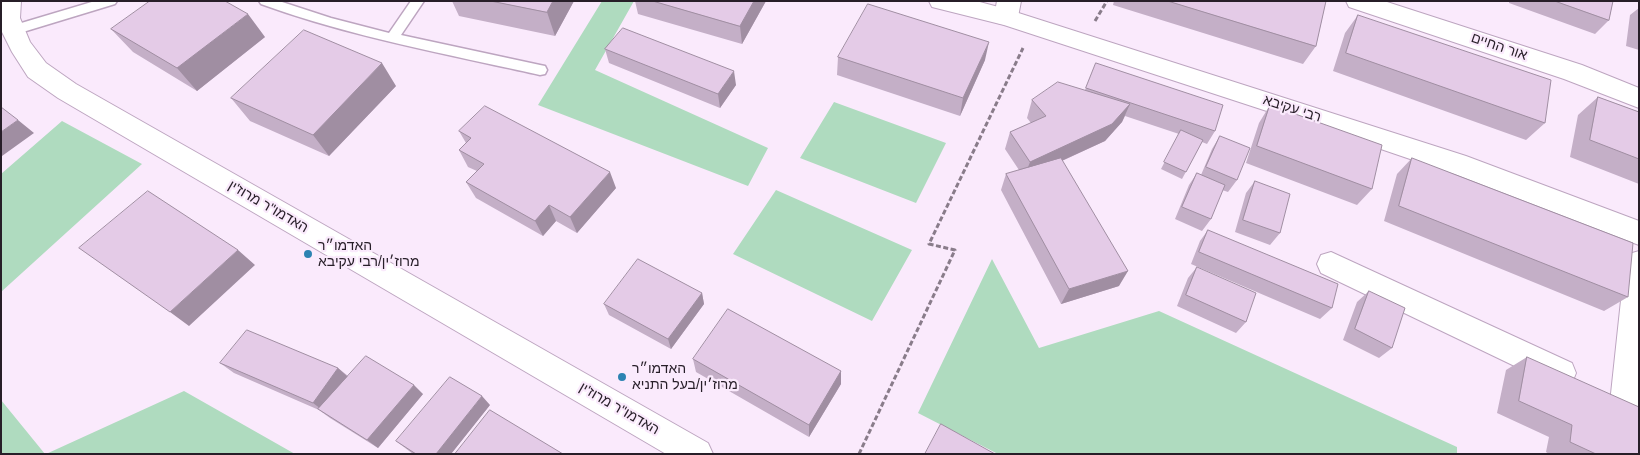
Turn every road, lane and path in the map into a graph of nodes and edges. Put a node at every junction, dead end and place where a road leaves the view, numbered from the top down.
1 (9, 1) edge
2 (111, 1) edge
3 (265, 1) edge
4 (418, 1) edge
5 (940, 1) edge
6 (1357, 1) edge
7 (1007, 9) edge
8 (1034, 26) junction
9 (13, 30) junction
10 (393, 37) junction
11 (540, 70) dead end
12 (1639, 98) edge
13 (1639, 233) edge
14 (1639, 263) edge
15 (1331, 264) dead end
16 (1611, 397) edge
17 (697, 454) edge
18 (859, 454) edge

1 - 9 street, האדמו"ר מרוז'ין
2 - 9 lane
3 - 10 lane
4 - 10 lane
5 - 7 street, רבי עקיבא
6 - 12 street, אור החיים
7 - 8 street, רבי עקיבא
8 - 13 street, רבי עקיבא
8 - 18 path
9 - 17 street, האדמו"ר מרוז'ין
10 - 11 lane
14 - 16 street
15 - 16 street

